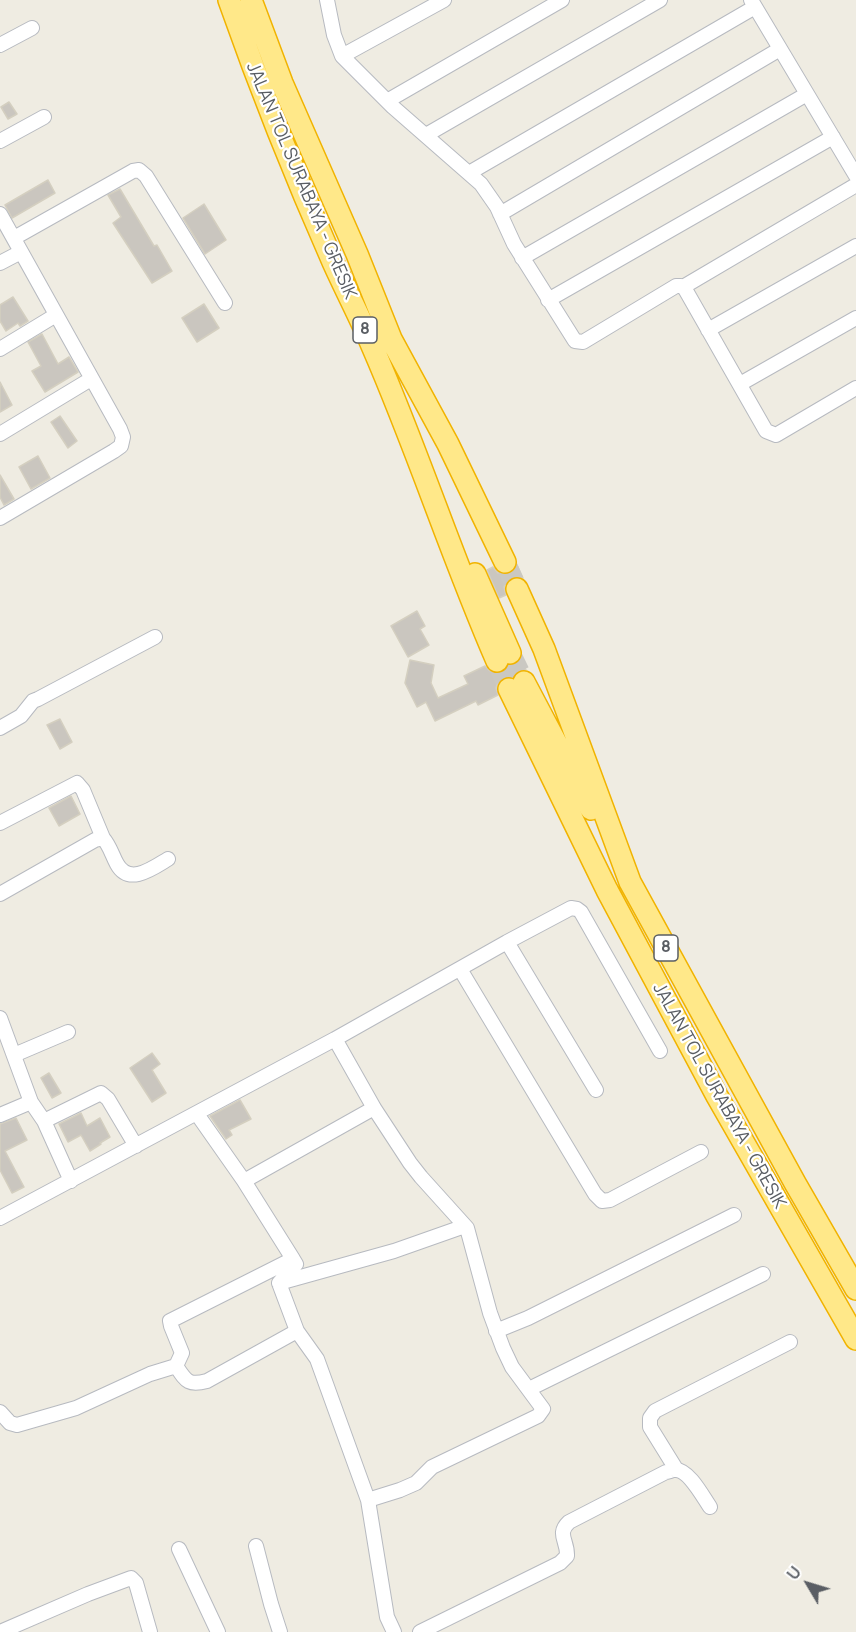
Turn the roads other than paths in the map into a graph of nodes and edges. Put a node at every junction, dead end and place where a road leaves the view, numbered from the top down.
1 (229, 0) edge
2 (251, 0) edge
3 (444, 0) edge
4 (562, 0) edge
5 (660, 0) edge
6 (331, 2) edge
7 (753, 4) edge
8 (32, 28) dead end
9 (0, 45) edge
10 (780, 49) junction
11 (342, 56) junction
12 (807, 94) junction
13 (387, 101) junction
14 (44, 117) dead end
15 (426, 135) junction
16 (833, 137) junction
17 (0, 141) edge
18 (469, 173) junction
19 (856, 176) edge
20 (856, 185) edge
21 (0, 214) edge
22 (500, 214) junction
23 (14, 238) junction
24 (856, 246) edge
25 (21, 252) junction
26 (522, 258) junction
27 (0, 264) edge
28 (683, 287) junction
29 (548, 300) junction
30 (225, 303) dead end
31 (56, 315) junction
32 (856, 318) edge
33 (708, 330) junction
34 (391, 339) junction
35 (0, 349) edge
36 (91, 379) junction
37 (740, 384) junction
38 (856, 388) edge
39 (0, 434) edge
40 (0, 518) edge
41 (505, 562) tunnel mouth
42 (517, 589) tunnel mouth
43 (154, 637) dead end
44 (0, 728) edge
45 (0, 823) edge
46 (103, 838) junction
47 (168, 859) dead end
48 (630, 882) junction
49 (0, 894) edge
50 (507, 942) junction
51 (460, 969) junction
52 (0, 1018) edge
53 (68, 1032) dead end
54 (335, 1039) junction
55 (660, 1051) dead end
56 (14, 1055) junction
57 (596, 1090) dead end
58 (31, 1102) junction
59 (374, 1108) junction
60 (1, 1112) edge
61 (197, 1114) junction
62 (45, 1121) junction
63 (136, 1146) junction
64 (701, 1152) dead end
65 (71, 1181) junction
66 (244, 1181) junction
67 (734, 1215) dead end
68 (0, 1218) edge
69 (465, 1226) junction
70 (293, 1259) junction
71 (763, 1274) dead end
72 (279, 1283) junction
73 (856, 1288) edge
74 (297, 1331) junction
75 (496, 1331) junction
76 (856, 1339) edge
77 (790, 1342) dead end
78 (176, 1366) junction
79 (528, 1389) junction
80 (0, 1412) edge
81 (676, 1469) junction
82 (368, 1500) junction
83 (710, 1507) dead end
84 (256, 1546) dead end
85 (179, 1549) dead end
86 (0, 1632) edge
87 (150, 1632) edge
88 (218, 1632) edge
89 (280, 1632) edge
90 (394, 1632) edge
91 (420, 1632) edge

1 - 34 highway, JALAN TOL SURABAYA - GRESIK / 8
2 - 34 highway, JALAN TOL SURABAYA - GRESIK / 8
3 - 11 street
4 - 13 street
5 - 15 street
6 - 11 street
7 - 10 street
7 - 18 street
8 - 9 street
10 - 12 street
10 - 22 street
11 - 13 street
12 - 16 street
12 - 26 street
13 - 15 street
14 - 17 street
15 - 18 street
16 - 19 street
16 - 29 street
18 - 22 street
20 - 28 street
21 - 23 street
22 - 26 street
23 - 25 street
23 - 30 street
24 - 33 street
25 - 27 street
25 - 31 street
26 - 29 street
28 - 29 street
28 - 33 street
31 - 35 street
31 - 36 street
32 - 37 street
33 - 37 street
34 - 41 highway, JALAN TOL SURABAYA - GRESIK / 8
36 - 39 street
36 - 40 street
37 - 38 street
42 - 48 highway, JALAN TOL SURABAYA - GRESIK / 8
43 - 44 street
45 - 46 street
46 - 47 street
46 - 49 street
48 - 73 highway, JALAN TOL SURABAYA - GRESIK / 8
48 - 76 highway, JALAN TOL SURABAYA - GRESIK / 8
50 - 51 street
50 - 55 street
50 - 57 street
51 - 54 street
51 - 64 street
52 - 56 street
53 - 56 street
54 - 59 street
54 - 61 street
56 - 58 street
58 - 60 street
58 - 62 street
59 - 66 street
59 - 69 street
61 - 63 street
61 - 66 street
62 - 63 street
62 - 65 street
63 - 65 street
65 - 68 street
66 - 70 street
67 - 75 street
69 - 72 street
69 - 75 street
70 - 72 street
70 - 78 street
71 - 79 street
72 - 74 street
74 - 78 street
74 - 82 street
75 - 79 street
77 - 81 street
78 - 80 street
79 - 82 street
81 - 83 street
81 - 91 street
82 - 90 street
84 - 89 street
85 - 88 street
86 - 87 street

